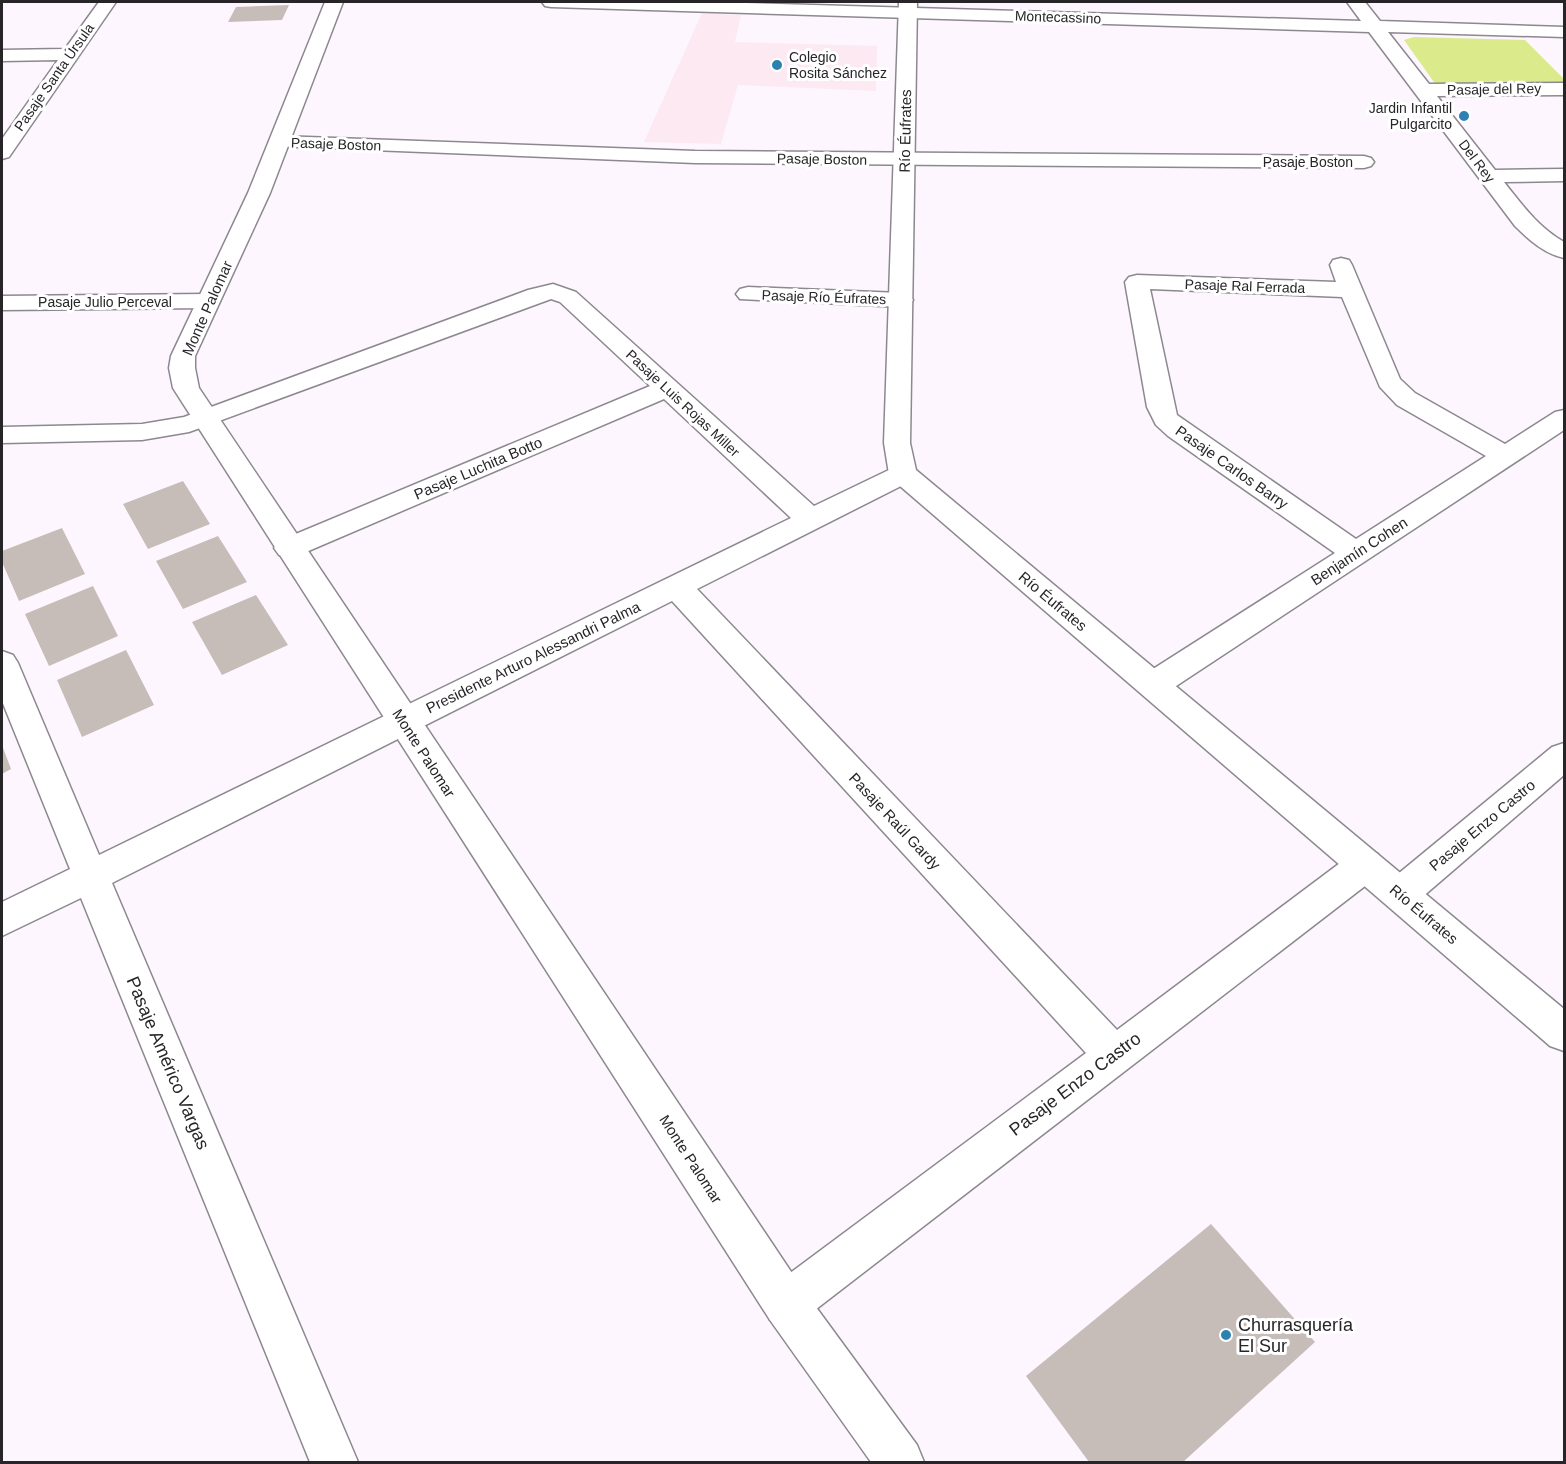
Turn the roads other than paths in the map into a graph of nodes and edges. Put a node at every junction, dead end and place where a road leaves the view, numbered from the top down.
1 (106, 2) edge
2 (334, 2) edge
3 (551, 2) edge
4 (1356, 2) edge
5 (908, 7) edge
6 (1110, 10) edge
7 (1375, 26) junction
8 (1564, 32) edge
9 (70, 54) junction
10 (2, 55) edge
11 (1564, 88) edge
12 (1424, 90) junction
13 (9, 132) edge
14 (279, 142) junction
15 (2, 153) edge
16 (904, 160) junction
17 (1364, 162) dead end
18 (1564, 175) edge
19 (1489, 176) junction
20 (1564, 251) edge
21 (1341, 265) dead end
22 (1137, 282) joint
23 (1352, 290) junction
24 (748, 294) dead end
25 (901, 300) junction
26 (208, 301) junction
27 (2, 303) edge
28 (432, 306) dead end
29 (423, 337) junction
30 (667, 388) junction
31 (1564, 418) edge
32 (205, 419) junction
33 (2, 435) edge
34 (1505, 456) junction
35 (903, 474) junction
36 (810, 520) junction
37 (289, 548) junction
38 (1356, 553) junction
39 (676, 586) junction
40 (2, 663) edge
41 (1153, 685) junction
42 (403, 722) junction
43 (1564, 756) edge
44 (1365, 865) junction
45 (91, 876) junction
46 (1400, 894) junction
47 (2, 920) edge
48 (1564, 1033) edge
49 (1114, 1055) junction
50 (786, 1304) junction
51 (334, 1462) edge
52 (900, 1462) edge

1 - 9 street, Pasaje Santa Úrsula
2 - 14 street, Monte Palomar
3 - 5 street, Montecassino
4 - 7 street, Del Rey
5 - 6 street, Montecassino
5 - 16 street, Río Éufrates
6 - 7 street, Montecassino
7 - 8 street, Montecassino
7 - 12 street, Del Rey
9 - 10 street
9 - 13 street, Pasaje Santa Úrsula
11 - 12 street, Pasaje del Rey
12 - 19 street, Del Rey
13 - 15 street, Pasaje Santa Úrsula
14 - 16 street, Pasaje Boston
14 - 26 street, Monte Palomar
16 - 17 street, Pasaje Boston
16 - 25 street, Río Éufrates
18 - 19 street
19 - 20 street, Del Rey
21 - 23 street
22 - 23 street, Pasaje Ral Ferrada
22 - 38 street, Pasaje Carlos Barry
23 - 34 street
24 - 25 street, Pasaje Río Éufrates
25 - 35 street, Río Éufrates
26 - 27 street, Pasaje Julio Perceval
26 - 32 street, Monte Palomar
28 - 29 street
29 - 30 street, Pasaje Luis Rojas Miller
29 - 32 street
30 - 36 street, Pasaje Luis Rojas Miller
30 - 37 street, Pasaje Luchita Botto
31 - 34 street, Benjamín Cohen
32 - 33 street
32 - 37 street, Monte Palomar
34 - 38 street, Benjamín Cohen
35 - 36 street, Presidente Arturo Alessandri Palma
35 - 41 street, Río Éufrates
36 - 39 street, Presidente Arturo Alessandri Palma
37 - 42 street, Monte Palomar
38 - 41 street, Benjamín Cohen
39 - 42 street, Presidente Arturo Alessandri Palma
39 - 49 street, Pasaje Raúl Gardy
40 - 45 street, Pasaje Américo Vargas
41 - 44 street, Río Éufrates
42 - 45 street, Presidente Arturo Alessandri Palma
42 - 50 street, Monte Palomar
43 - 46 street, Pasaje Enzo Castro
44 - 46 street, Río Éufrates
44 - 49 street, Pasaje Enzo Castro
45 - 47 street, Presidente Arturo Alessandri Palma
45 - 51 street, Pasaje Américo Vargas
46 - 48 street, Río Éufrates
49 - 50 street, Pasaje Enzo Castro
50 - 52 street, Monte Palomar

